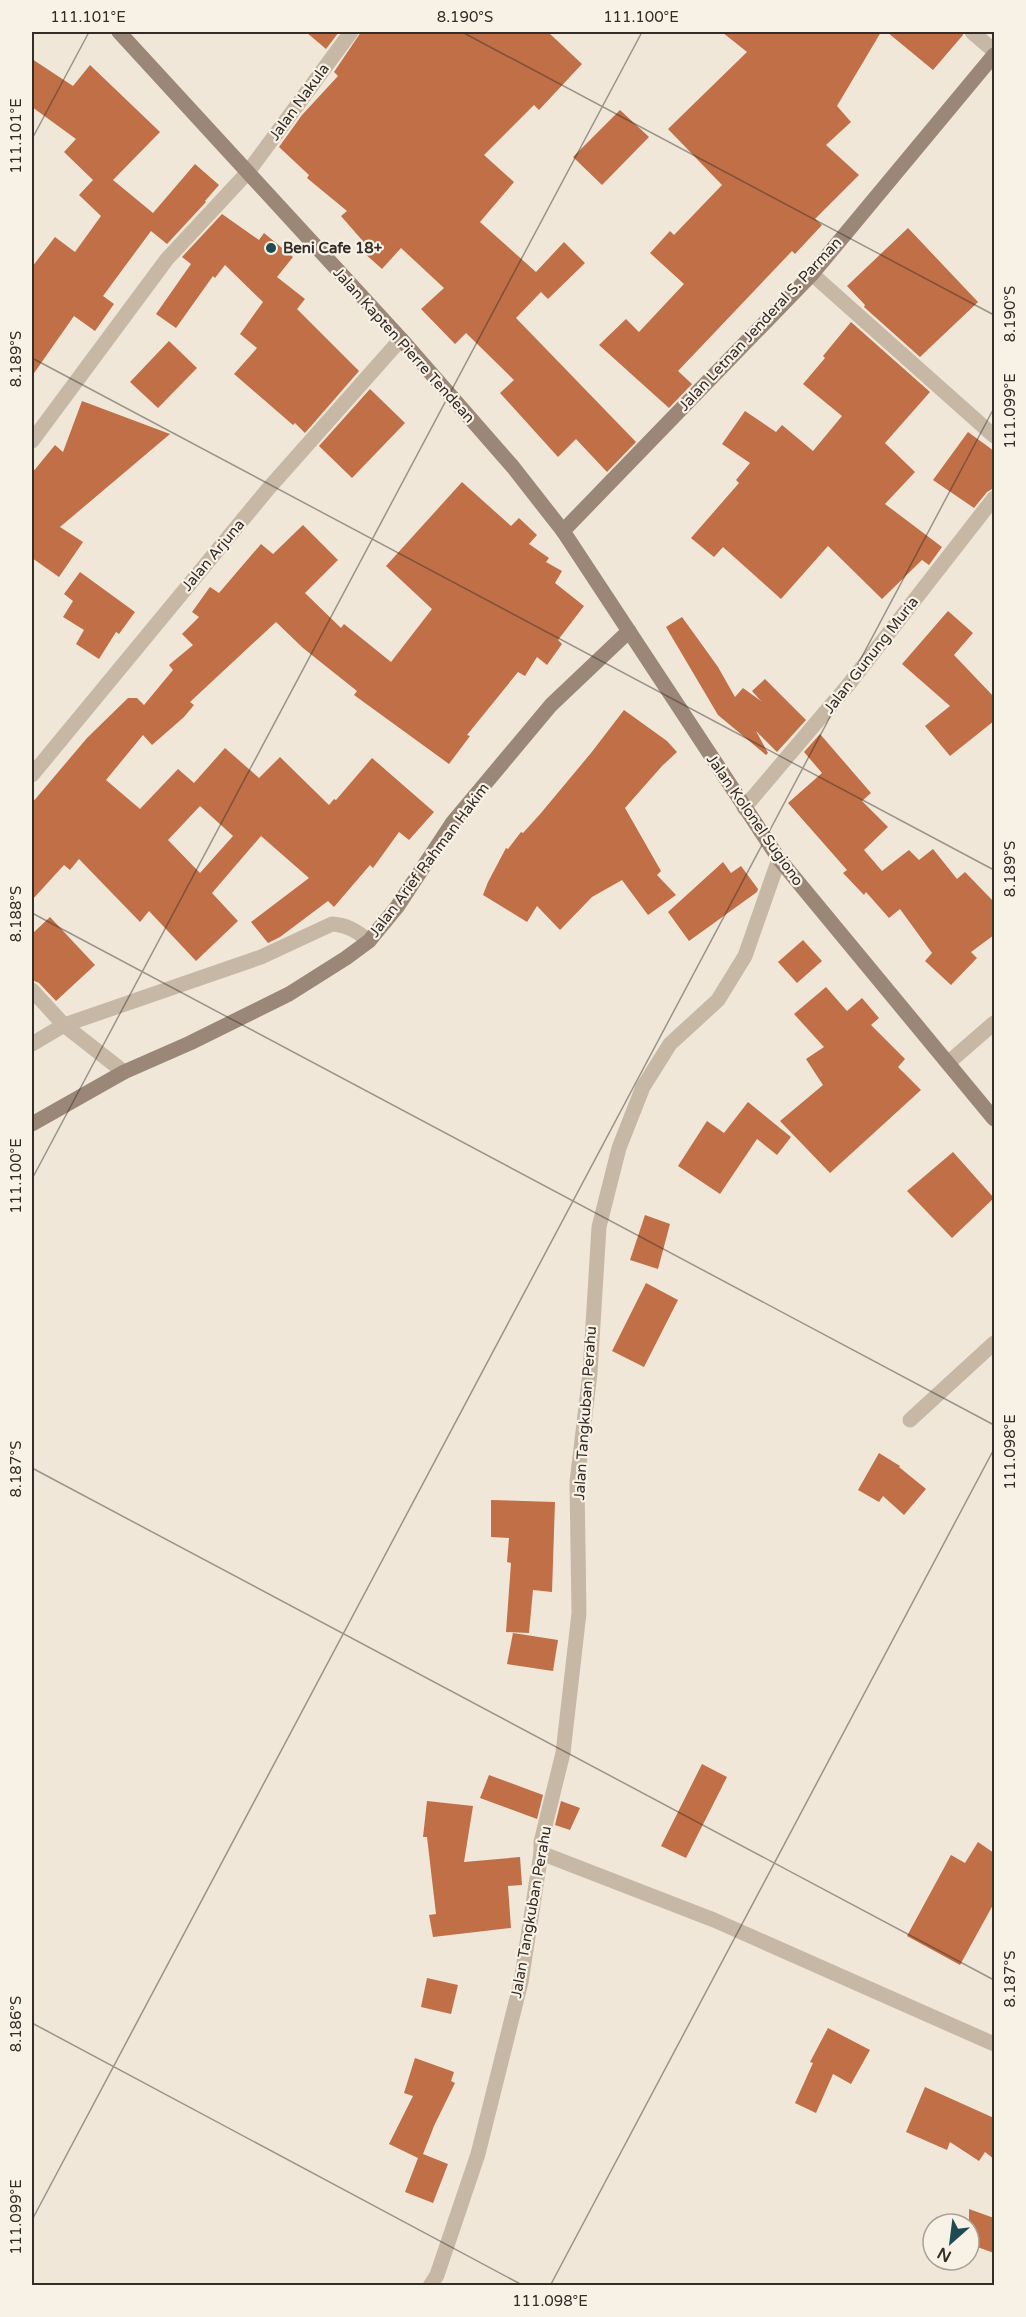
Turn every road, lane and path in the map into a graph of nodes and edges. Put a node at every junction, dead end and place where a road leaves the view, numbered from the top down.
1 (119, 32) edge
2 (351, 32) edge
3 (972, 32) edge
4 (994, 53) edge
5 (248, 172) junction
6 (812, 274) junction
7 (401, 339) junction
8 (994, 436) edge
9 (32, 441) edge
10 (994, 498) edge
11 (563, 531) junction
12 (629, 631) junction
13 (32, 775) edge
14 (744, 808) junction
15 (779, 859) junction
16 (369, 941) junction
17 (32, 990) edge
18 (994, 1023) edge
19 (64, 1025) junction
20 (32, 1044) edge
21 (948, 1063) junction
22 (124, 1072) junction
23 (994, 1119) edge
24 (32, 1124) edge
25 (994, 1343) edge
26 (910, 1420) dead end
27 (541, 1853) junction
28 (994, 2044) edge
29 (430, 2286) edge

1 - 5 main road, Jalan Kapten Pierre Tendean
2 - 5 street, Jalan Nakula
3 - 4 street
4 - 6 main road, Jalan Letnan Jenderal S. Parman
5 - 7 main road, Jalan Kapten Pierre Tendean
5 - 9 street, Jalan Nakula
6 - 8 street
6 - 11 main road, Jalan Letnan Jenderal S. Parman
7 - 11 main road, Jalan Kapten Pierre Tendean
7 - 13 street, Jalan Arjuna
10 - 14 street, Jalan Gunung Muria
11 - 12 main road, Jalan Kolonel Sugiono
12 - 14 main road, Jalan Kolonel Sugiono
12 - 16 main road, Jalan Arief Rahman Hakim
14 - 15 main road, Jalan Kolonel Sugiono
15 - 21 main road, Jalan Kolonel Sugiono
15 - 27 street, Jalan Tangkuban Perahu
16 - 19 street
16 - 22 main road, Jalan Arief Rahman Hakim
17 - 19 street
18 - 21 street
19 - 20 street
19 - 22 street
21 - 23 main road, Jalan Kolonel Sugiono
22 - 24 main road, Jalan Arief Rahman Hakim
25 - 26 street
27 - 28 street
27 - 29 street, Jalan Tangkuban Perahu

